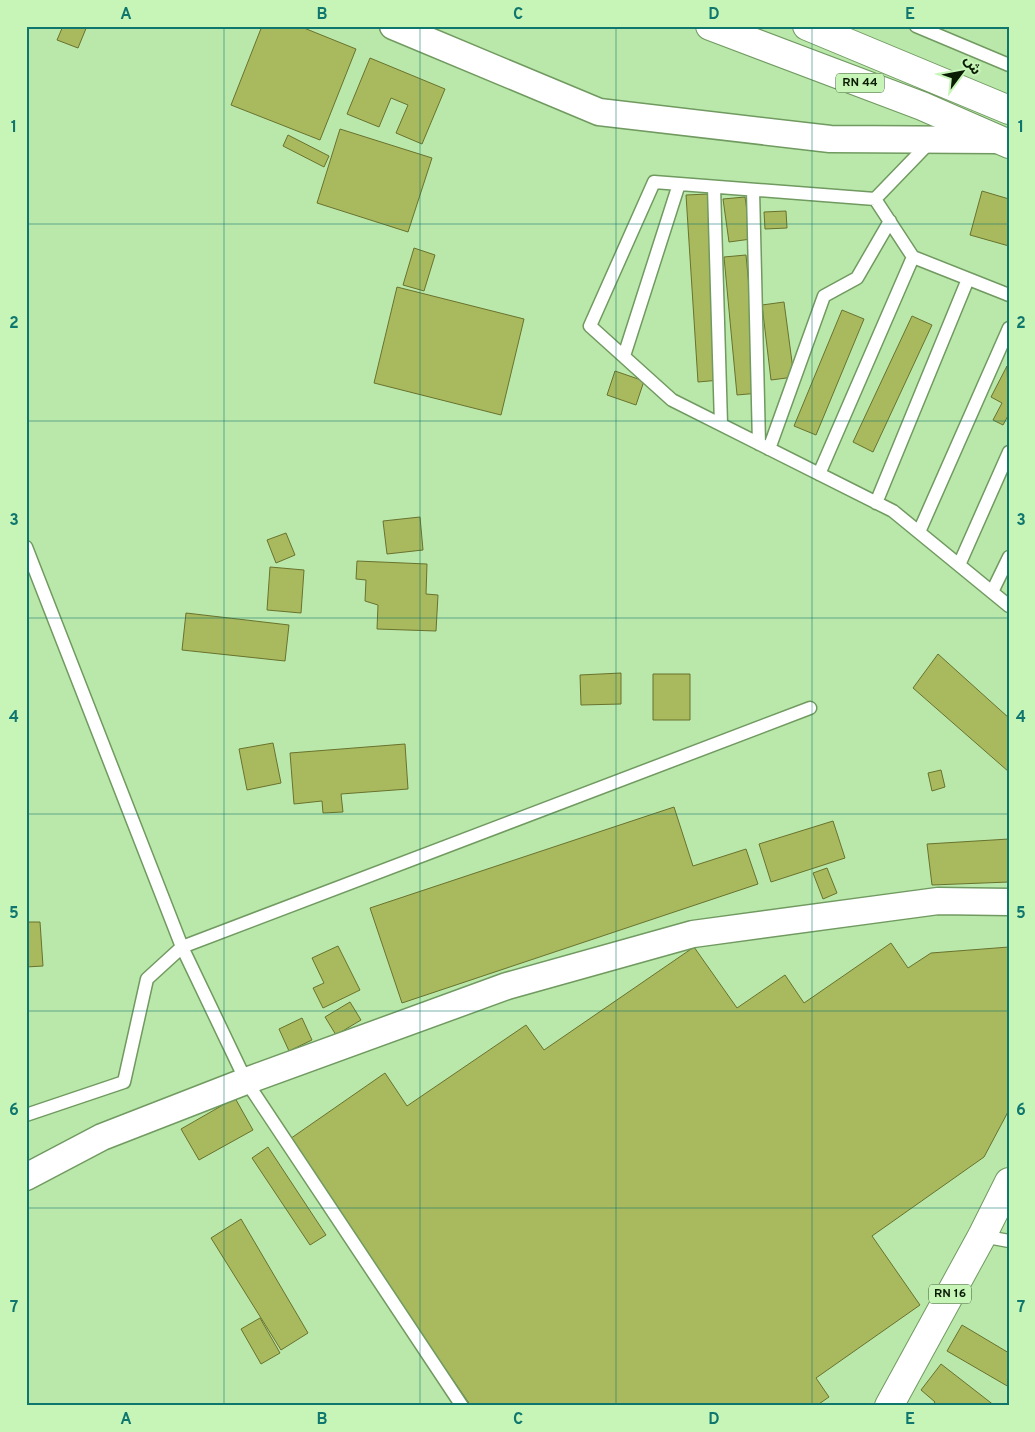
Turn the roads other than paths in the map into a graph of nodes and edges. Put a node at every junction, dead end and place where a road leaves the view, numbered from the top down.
1 (393, 26) edge
2 (710, 26) edge
3 (807, 26) edge
4 (916, 26) edge
5 (1009, 65) edge
6 (1009, 110) edge
7 (933, 139) junction
8 (1003, 142) edge
9 (679, 184) junction
10 (714, 187) junction
11 (753, 190) junction
12 (875, 199) junction
13 (890, 221) junction
14 (913, 256) junction
15 (968, 279) junction
16 (1009, 295) edge
17 (1009, 328) edge
18 (624, 356) junction
19 (721, 424) junction
20 (764, 446) junction
21 (1009, 452) edge
22 (819, 474) junction
23 (876, 503) junction
24 (920, 532) junction
25 (26, 547) edge
26 (1009, 557) edge
27 (959, 565) junction
28 (992, 592) junction
29 (1009, 606) edge
30 (810, 708) dead end
31 (1009, 902) edge
32 (182, 947) junction
33 (246, 1081) junction
34 (26, 1115) edge
35 (26, 1177) edge
36 (1009, 1182) edge
37 (982, 1236) junction
38 (1009, 1242) edge
39 (462, 1406) edge
40 (889, 1406) edge

1 - 7 street
2 - 8 main road, RN 44
3 - 6 main road, RN 44
4 - 5 lane
7 - 8 street
7 - 12 lane
9 - 10 lane
9 - 18 lane
9 - 18 lane
10 - 11 lane
10 - 19 lane
11 - 12 lane
11 - 20 lane
12 - 13 lane
13 - 14 lane
13 - 20 lane
14 - 15 lane
14 - 22 lane
15 - 16 lane
15 - 23 lane
17 - 24 lane
18 - 19 lane
19 - 20 lane
20 - 22 lane
21 - 27 lane
22 - 23 lane
23 - 24 lane
24 - 27 lane
25 - 32 lane
26 - 28 lane
27 - 28 lane
28 - 29 lane
30 - 32 lane
31 - 33 street
32 - 33 lane
32 - 34 lane
33 - 35 street
33 - 39 lane
36 - 37 main road, RN 16
37 - 38 lane
37 - 40 main road, RN 16

